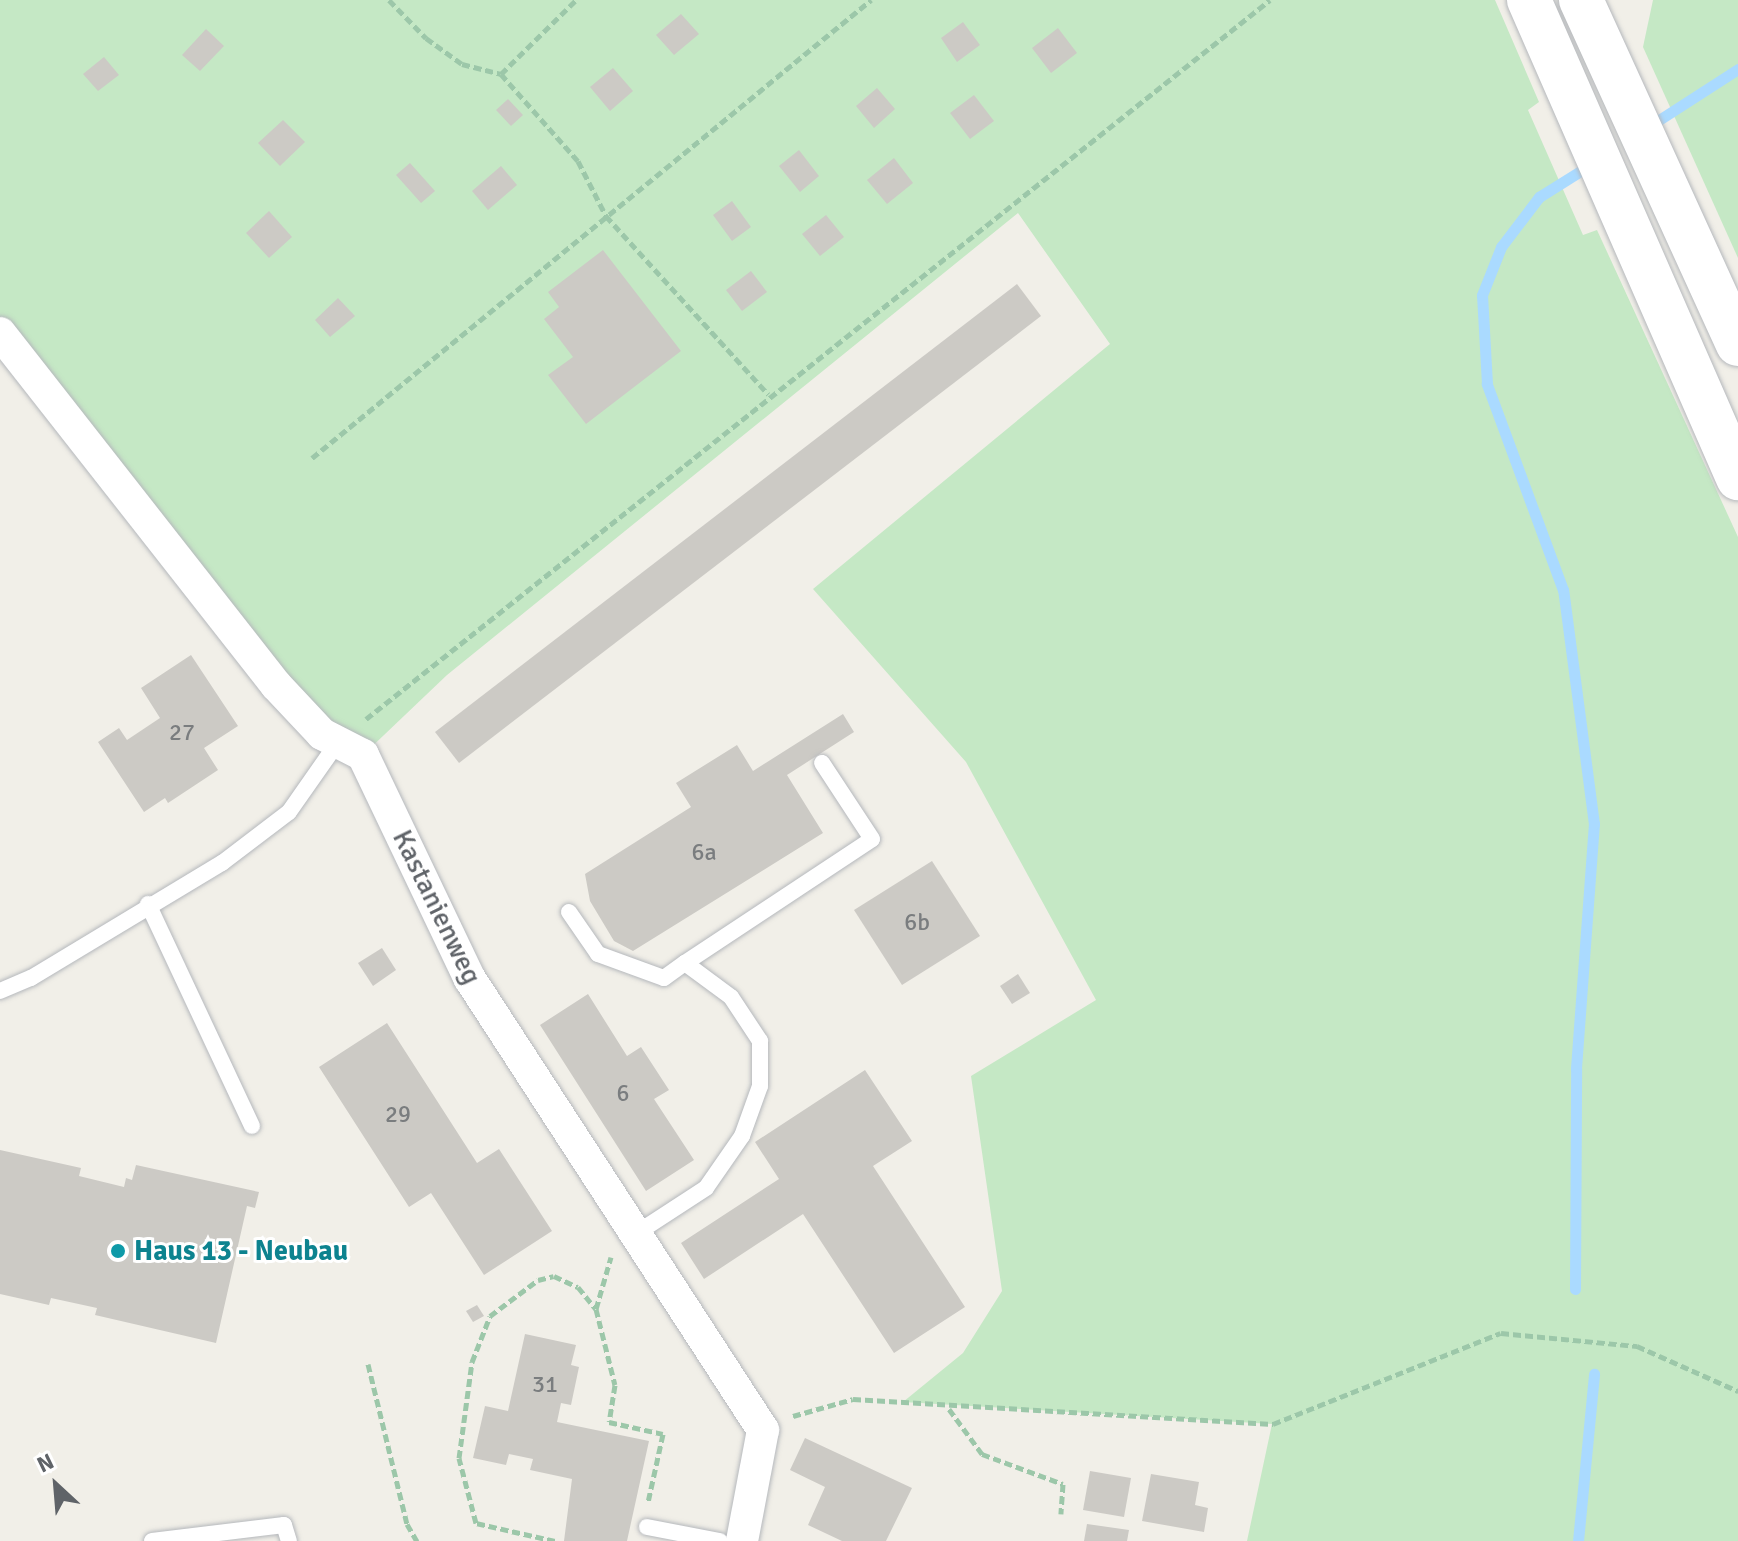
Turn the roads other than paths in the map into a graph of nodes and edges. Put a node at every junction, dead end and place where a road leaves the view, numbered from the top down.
1 (1529, 0) edge
2 (1581, 0) edge
3 (0, 333) edge
4 (1738, 344) edge
5 (1738, 478) edge
6 (338, 742) junction
7 (822, 763) dead end
8 (148, 904) junction
9 (569, 912) dead end
10 (685, 963) junction
11 (0, 991) edge
12 (252, 1126) dead end
13 (637, 1233) junction
14 (647, 1527) road end
15 (152, 1541) edge
16 (289, 1541) edge
17 (720, 1541) edge
18 (742, 1541) edge

1 - 5 main road
2 - 4 main road
3 - 6 street, Kastanienweg
6 - 8 lane
6 - 13 street, Kastanienweg
7 - 10 lane
8 - 11 lane
8 - 12 lane
9 - 10 lane
10 - 13 lane
13 - 18 street, Kastanienweg
14 - 17 lane
15 - 16 lane

